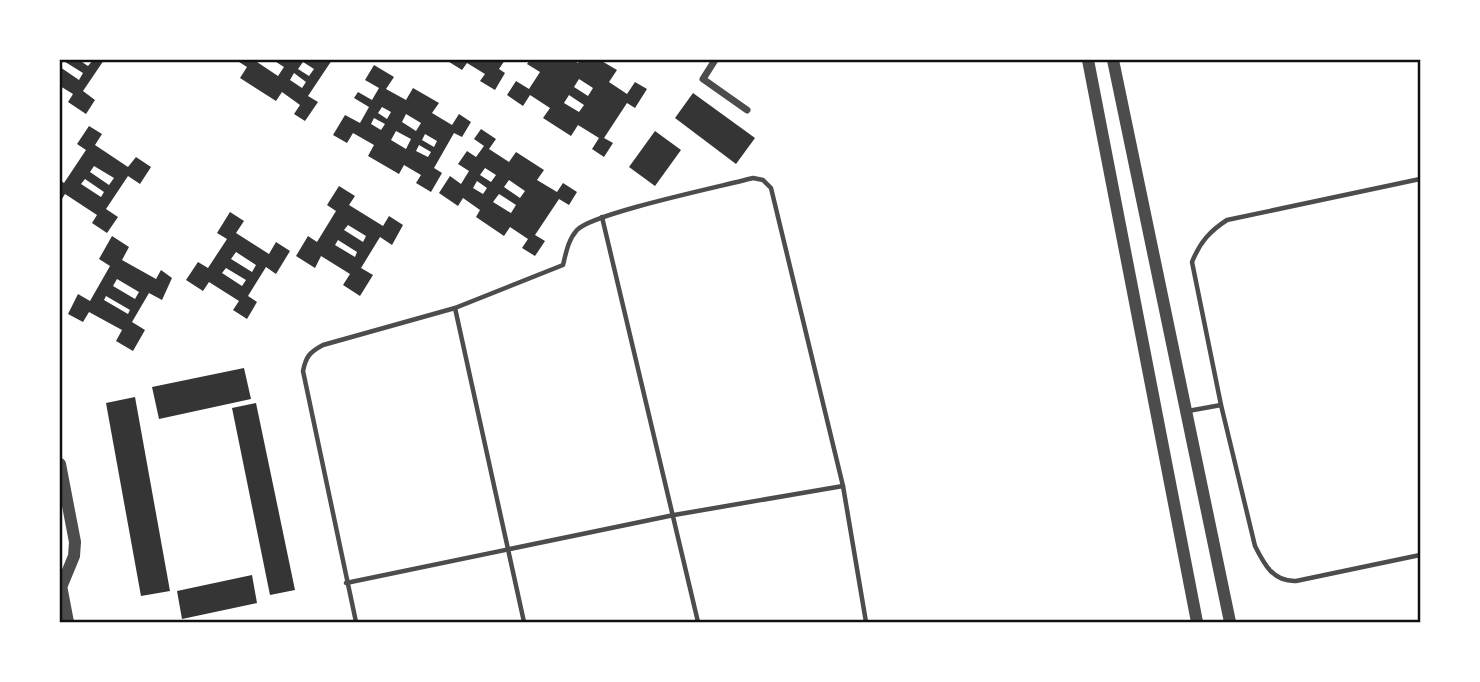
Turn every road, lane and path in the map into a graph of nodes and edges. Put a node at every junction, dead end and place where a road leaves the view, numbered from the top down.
1 (715, 60) edge
2 (1088, 60) edge
3 (1113, 60) edge
4 (747, 110) dead end
5 (1420, 180) edge
6 (602, 218) junction
7 (456, 308) junction
8 (1221, 405) junction
9 (1187, 412) junction
10 (60, 464) edge
11 (843, 486) junction
12 (62, 487) edge
13 (674, 515) junction
14 (509, 550) junction
15 (1420, 555) edge
16 (61, 583) edge
17 (346, 583) junction
18 (68, 622) edge
19 (356, 622) edge
20 (524, 622) edge
21 (698, 622) edge
22 (866, 622) edge
23 (1197, 622) edge
24 (1230, 622) edge

1 - 4 street
2 - 23 street
3 - 9 street
5 - 8 lane
6 - 7 lane
6 - 11 lane
6 - 13 lane
7 - 14 lane
7 - 17 lane
8 - 9 lane
8 - 15 lane
9 - 24 street
10 - 12 street
11 - 13 lane
11 - 22 lane
12 - 16 street
13 - 14 lane
13 - 21 lane
14 - 17 lane
14 - 20 lane
16 - 18 street
17 - 19 lane

